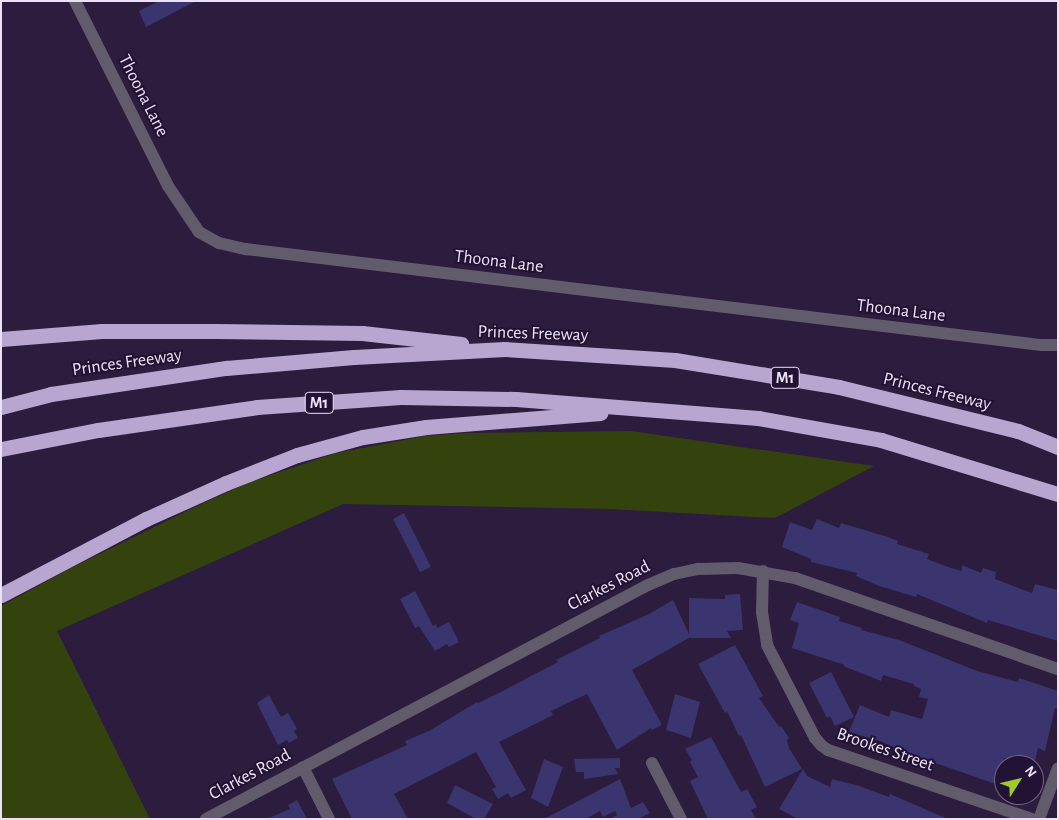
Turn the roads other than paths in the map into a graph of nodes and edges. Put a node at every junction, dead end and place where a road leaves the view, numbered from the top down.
1 (75, 1) edge
2 (1, 339) edge
3 (1058, 345) edge
4 (505, 349) junction
5 (1, 407) edge
6 (639, 410) junction
7 (1058, 447) edge
8 (1, 449) edge
9 (1058, 494) edge
10 (763, 571) junction
11 (1, 595) edge
12 (1058, 669) edge
13 (652, 763) dead end
14 (303, 767) junction
15 (1058, 768) edge
16 (206, 819) edge
17 (329, 819) edge
18 (681, 819) edge
19 (1032, 819) edge
20 (1039, 819) edge

1 - 3 street, Thoona Lane
2 - 4 highway
4 - 5 highway, Princes Freeway / M1
4 - 7 highway, Princes Freeway / M1
6 - 8 highway, M1
6 - 9 highway, M1
6 - 11 highway
10 - 12 street, Clarkes Road
10 - 14 street, Clarkes Road
10 - 19 street, Brookes Street
13 - 18 street
14 - 16 street, Clarkes Road
14 - 17 street
15 - 20 street

